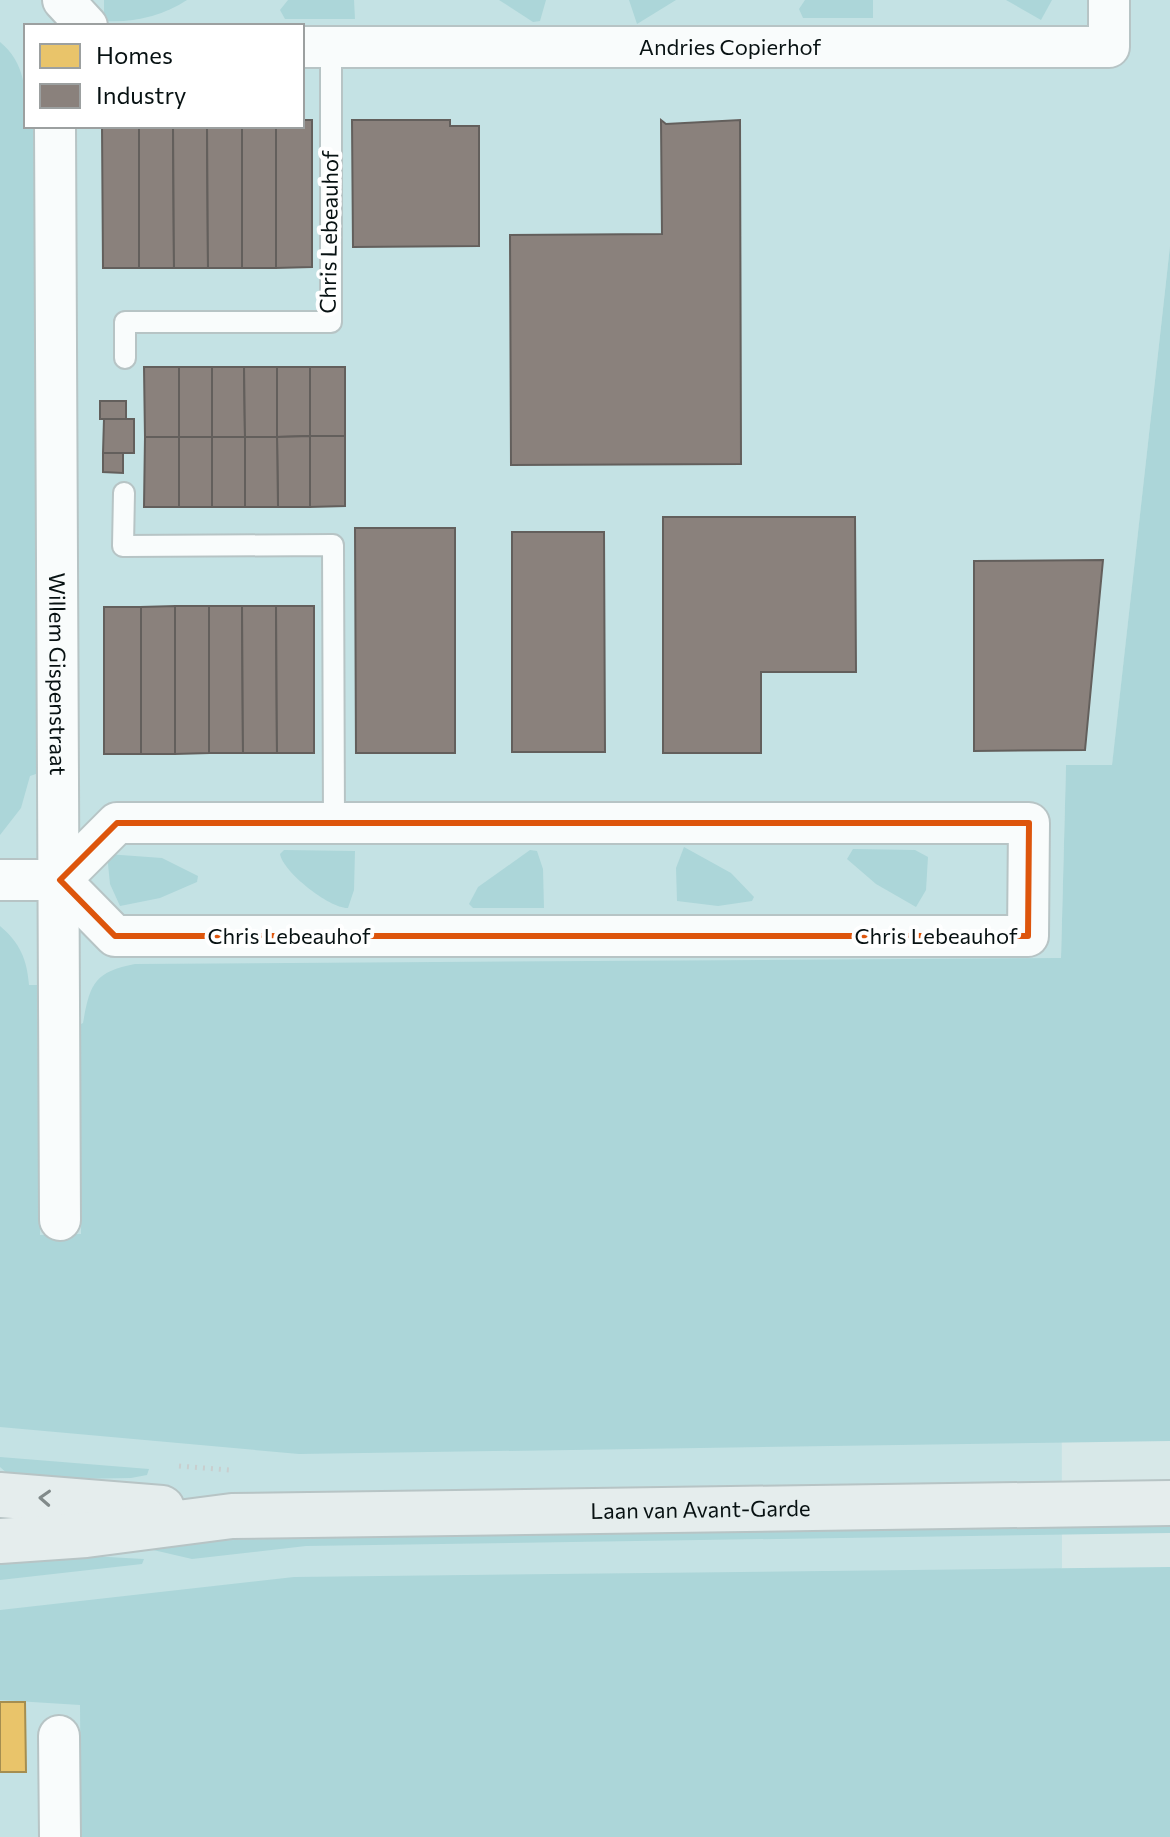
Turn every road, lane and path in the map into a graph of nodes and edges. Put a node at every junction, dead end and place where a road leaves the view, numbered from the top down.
1 (55, 0) edge
2 (63, 0) edge
3 (1109, 0) edge
4 (55, 24) edge
5 (85, 24) edge
6 (317, 47) edge
7 (55, 128) edge
8 (125, 358) dead end
9 (124, 493) dead end
10 (334, 823) junction
11 (0, 880) edge
12 (60, 880) junction
13 (60, 1220) dead end
14 (0, 1495) edge
15 (1170, 1503) edge
16 (232, 1516) junction
17 (0, 1541) edge
18 (59, 1736) dead end
19 (60, 1837) edge

1 - 4 street
2 - 5 street
3 - 6 street, Andries Copierhof
6 - 8 lane, Chris Lebeauhof
7 - 12 street, Willem Gispenstraat
9 - 10 lane
10 - 12 street, Chris Lebeauhof
10 - 12 street, Chris Lebeauhof
11 - 12 street
12 - 13 street, Willem Gispenstraat
16 -> 14 main road, Laan van Avant-Garde
15 - 16 main road, Laan van Avant-Garde
16 - 17 main road, Laan van Avant-Garde
18 - 19 street

